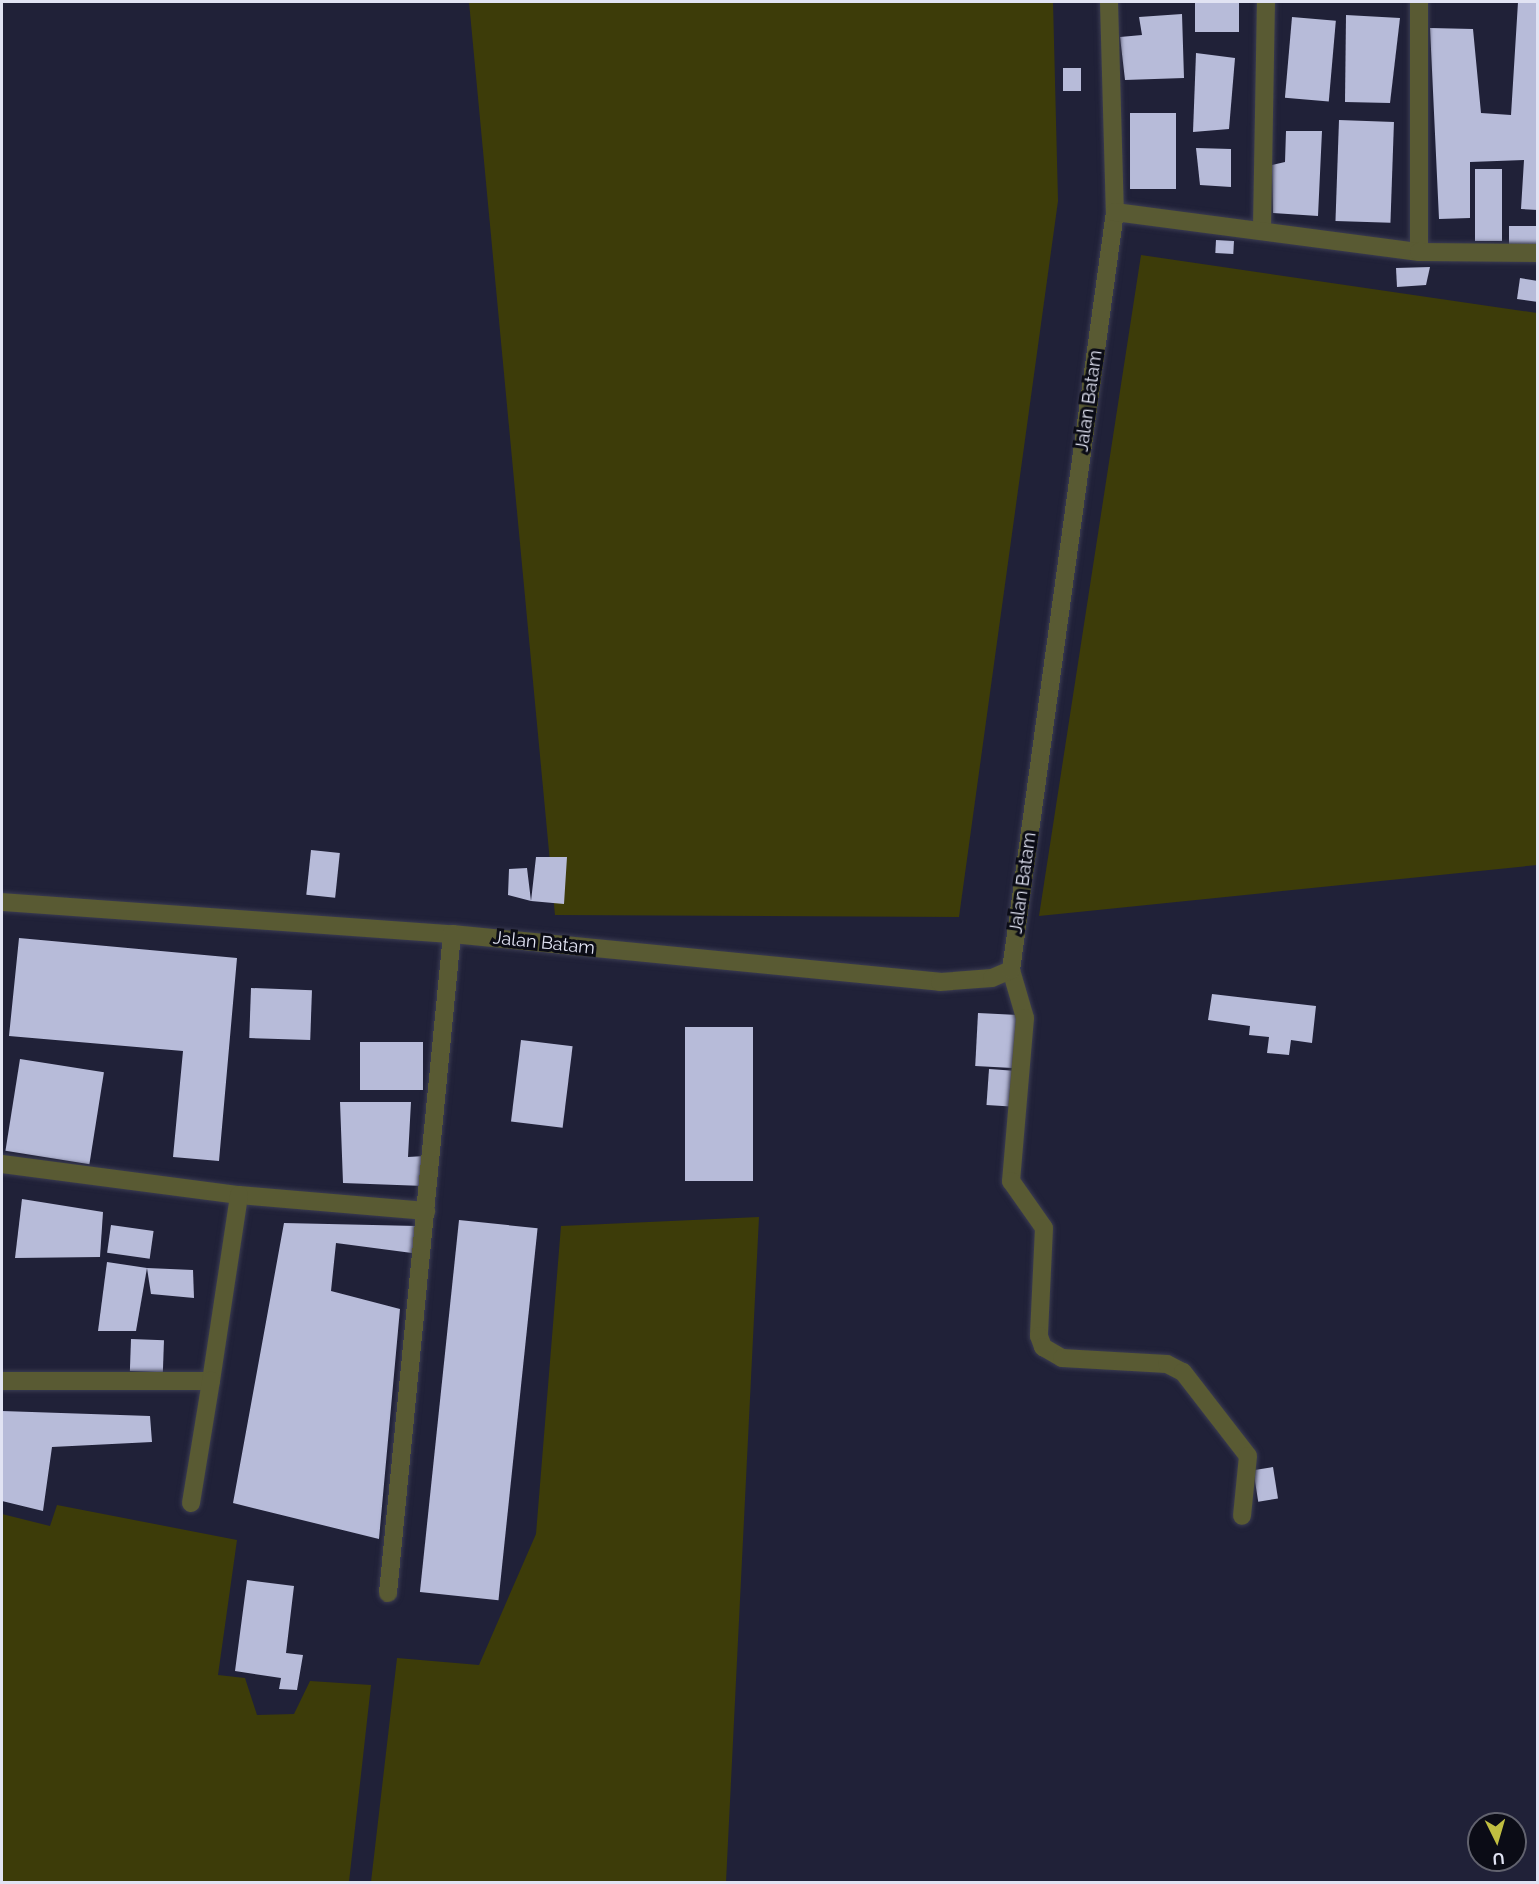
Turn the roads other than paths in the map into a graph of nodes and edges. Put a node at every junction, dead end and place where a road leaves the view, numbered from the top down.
1 (1109, 2) edge
2 (1266, 2) edge
3 (1419, 2) edge
4 (1115, 212) junction
5 (1262, 228) junction
6 (1419, 252) junction
7 (1538, 253) edge
8 (2, 902) edge
9 (452, 934) junction
10 (1011, 970) junction
11 (2, 1164) edge
12 (239, 1195) junction
13 (426, 1211) junction
14 (2, 1381) edge
15 (211, 1382) junction
16 (191, 1503) dead end
17 (1242, 1516) dead end
18 (388, 1593) dead end

1 - 4 street, Jalan Batam
2 - 5 street
3 - 6 street
4 - 5 street
4 - 10 street, Jalan Batam
5 - 6 street
6 - 7 street
8 - 9 street, Jalan Batam
9 - 10 street, Jalan Batam
9 - 13 street
10 - 17 street
11 - 12 street
12 - 13 street
12 - 15 street
13 - 18 street
14 - 15 street
15 - 16 street

